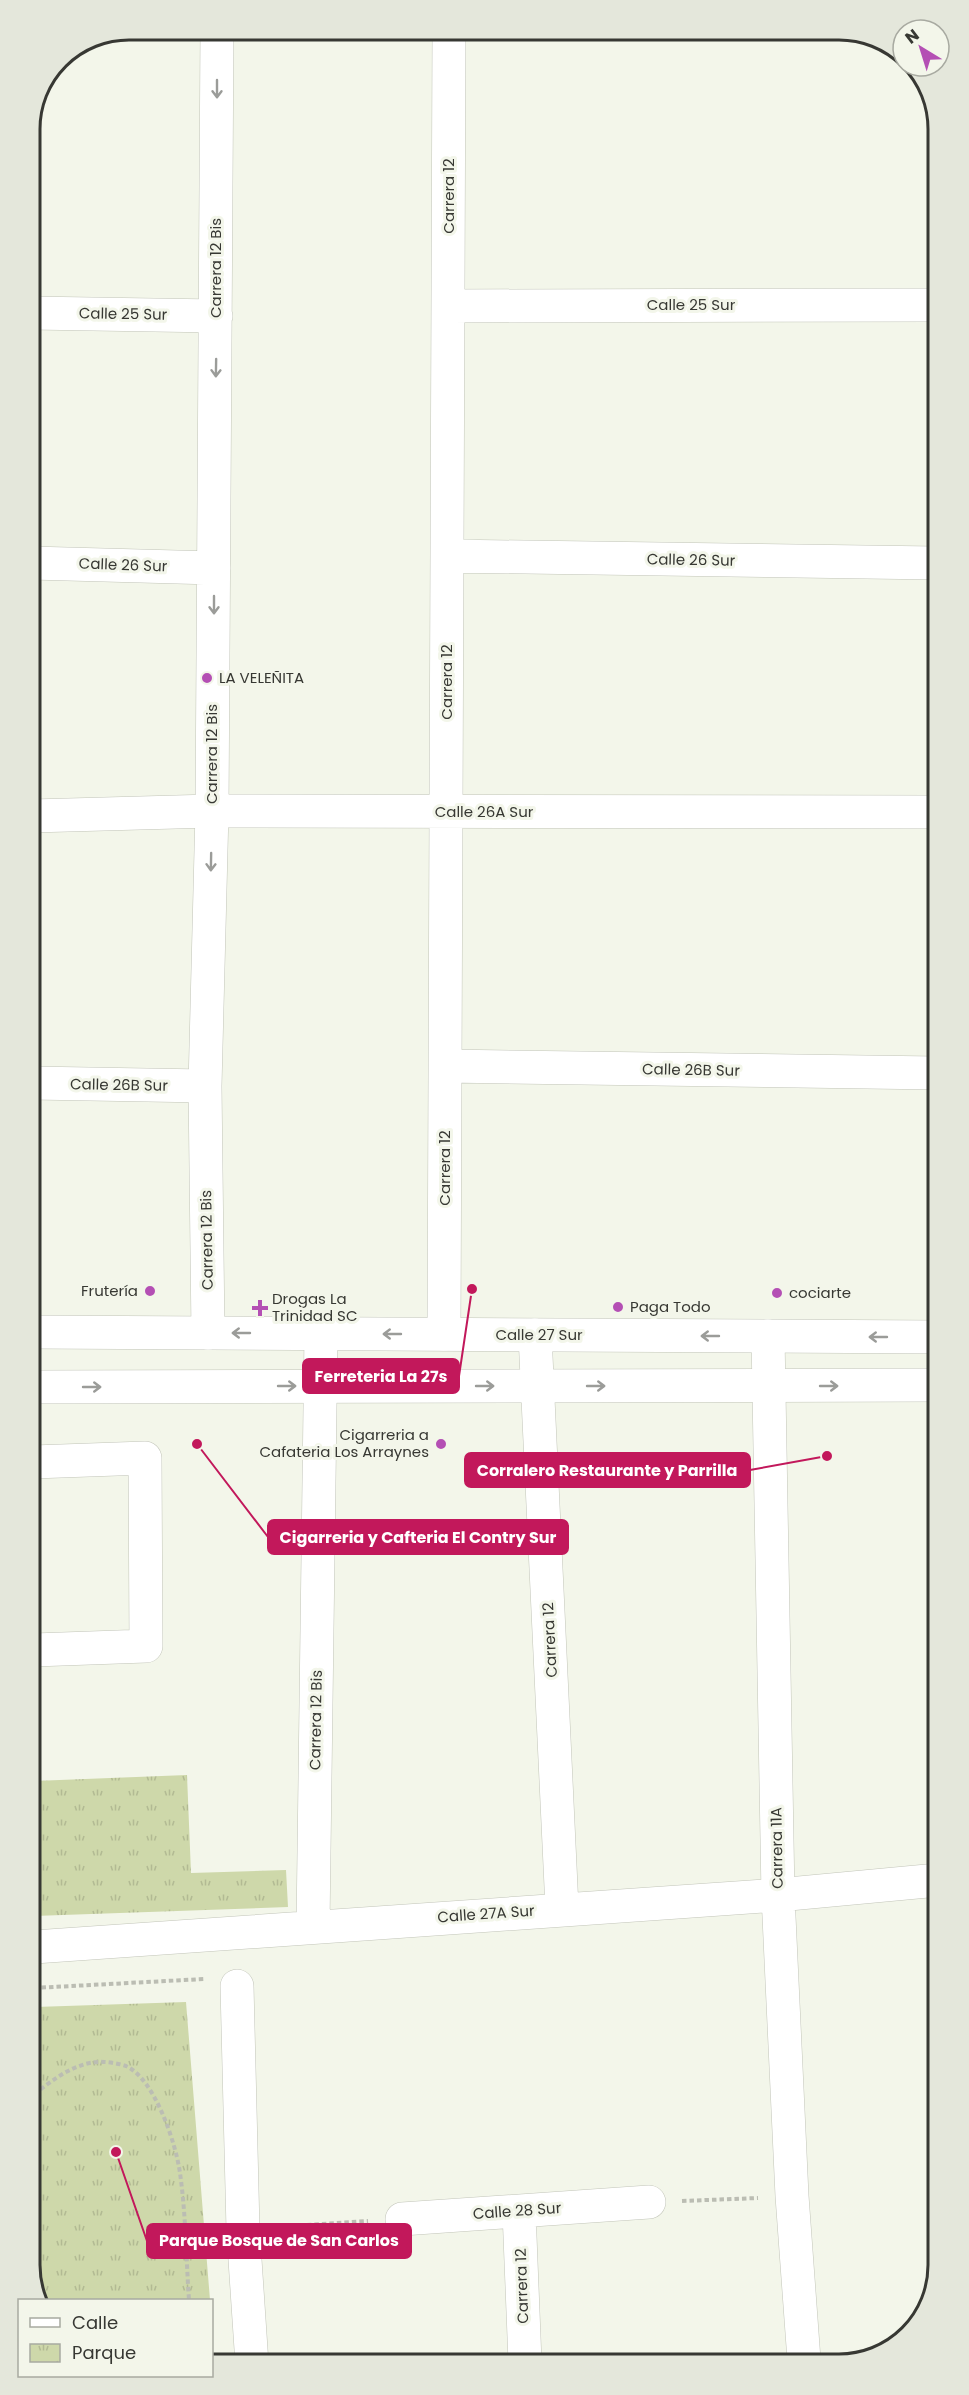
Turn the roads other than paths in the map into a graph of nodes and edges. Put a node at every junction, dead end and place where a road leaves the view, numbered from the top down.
1 (217, 40) edge
2 (449, 40) edge
3 (928, 305) edge
4 (449, 306) junction
5 (41, 313) edge
6 (216, 316) junction
7 (448, 556) junction
8 (41, 563) edge
9 (928, 563) edge
10 (214, 568) junction
11 (212, 811) junction
12 (447, 812) junction
13 (928, 812) edge
14 (41, 816) edge
15 (446, 1066) junction
16 (928, 1072) edge
17 (41, 1083) edge
18 (205, 1086) junction
19 (40, 1332) edge
20 (208, 1333) junction
21 (321, 1334) junction
22 (444, 1334) junction
23 (535, 1335) junction
24 (768, 1336) junction
25 (928, 1337) edge
26 (928, 1385) edge
27 (321, 1386) junction
28 (538, 1386) junction
29 (771, 1386) junction
30 (40, 1387) edge
31 (40, 1462) edge
32 (40, 1650) edge
33 (928, 1881) edge
34 (778, 1895) junction
35 (562, 1908) junction
36 (313, 1926) junction
37 (40, 1947) edge
38 (237, 1986) dead end
39 (649, 2202) road end
40 (519, 2211) junction
41 (402, 2219) road end
42 (251, 2354) edge
43 (525, 2354) edge
44 (804, 2354) edge

1 -> 6 street, Carrera 12 Bis
2 - 4 street, Carrera 12
3 - 4 street, Calle 25 Sur
4 - 7 street, Carrera 12
5 - 6 street, Calle 25 Sur
6 -> 10 street, Carrera 12 Bis
7 - 9 street, Calle 26 Sur
7 - 12 street, Carrera 12
8 - 10 street, Calle 26 Sur
10 -> 11 street, Carrera 12 Bis
11 - 12 street, Calle 26A Sur
11 - 14 street, Calle 26A Sur
11 -> 18 street, Carrera 12 Bis
12 - 13 street, Calle 26A Sur
12 - 15 street, Carrera 12
15 - 16 street, Calle 26B Sur
15 - 22 street, Carrera 12
17 - 18 street, Calle 26B Sur
18 - 20 street, Carrera 12 Bis
19 - 20 street, Calle 27 Sur
21 -> 20 street, Calle 27 Sur
22 -> 21 street, Calle 27 Sur
21 - 27 street, Carrera 12 Bis
22 - 23 street, Calle 27 Sur
24 -> 23 street, Calle 27 Sur
23 - 28 street, Carrera 12
25 -> 24 street, Calle 27 Sur
24 - 29 street, Carrera 11A
29 -> 26 street
27 -> 28 street
30 -> 27 street
27 - 36 street, Carrera 12 Bis
28 -> 29 street
28 - 35 street, Carrera 12
29 - 34 street, Carrera 11A
31 - 32 street
33 - 34 street, Calle 27A Sur
34 - 35 street, Calle 27A Sur
34 - 44 street, Carrera 11A
35 - 36 street, Calle 27A Sur
36 - 37 street, Calle 27A Sur
38 - 42 street
39 - 40 street, Calle 28 Sur
40 - 41 street, Calle 28 Sur
40 - 43 street, Carrera 12

